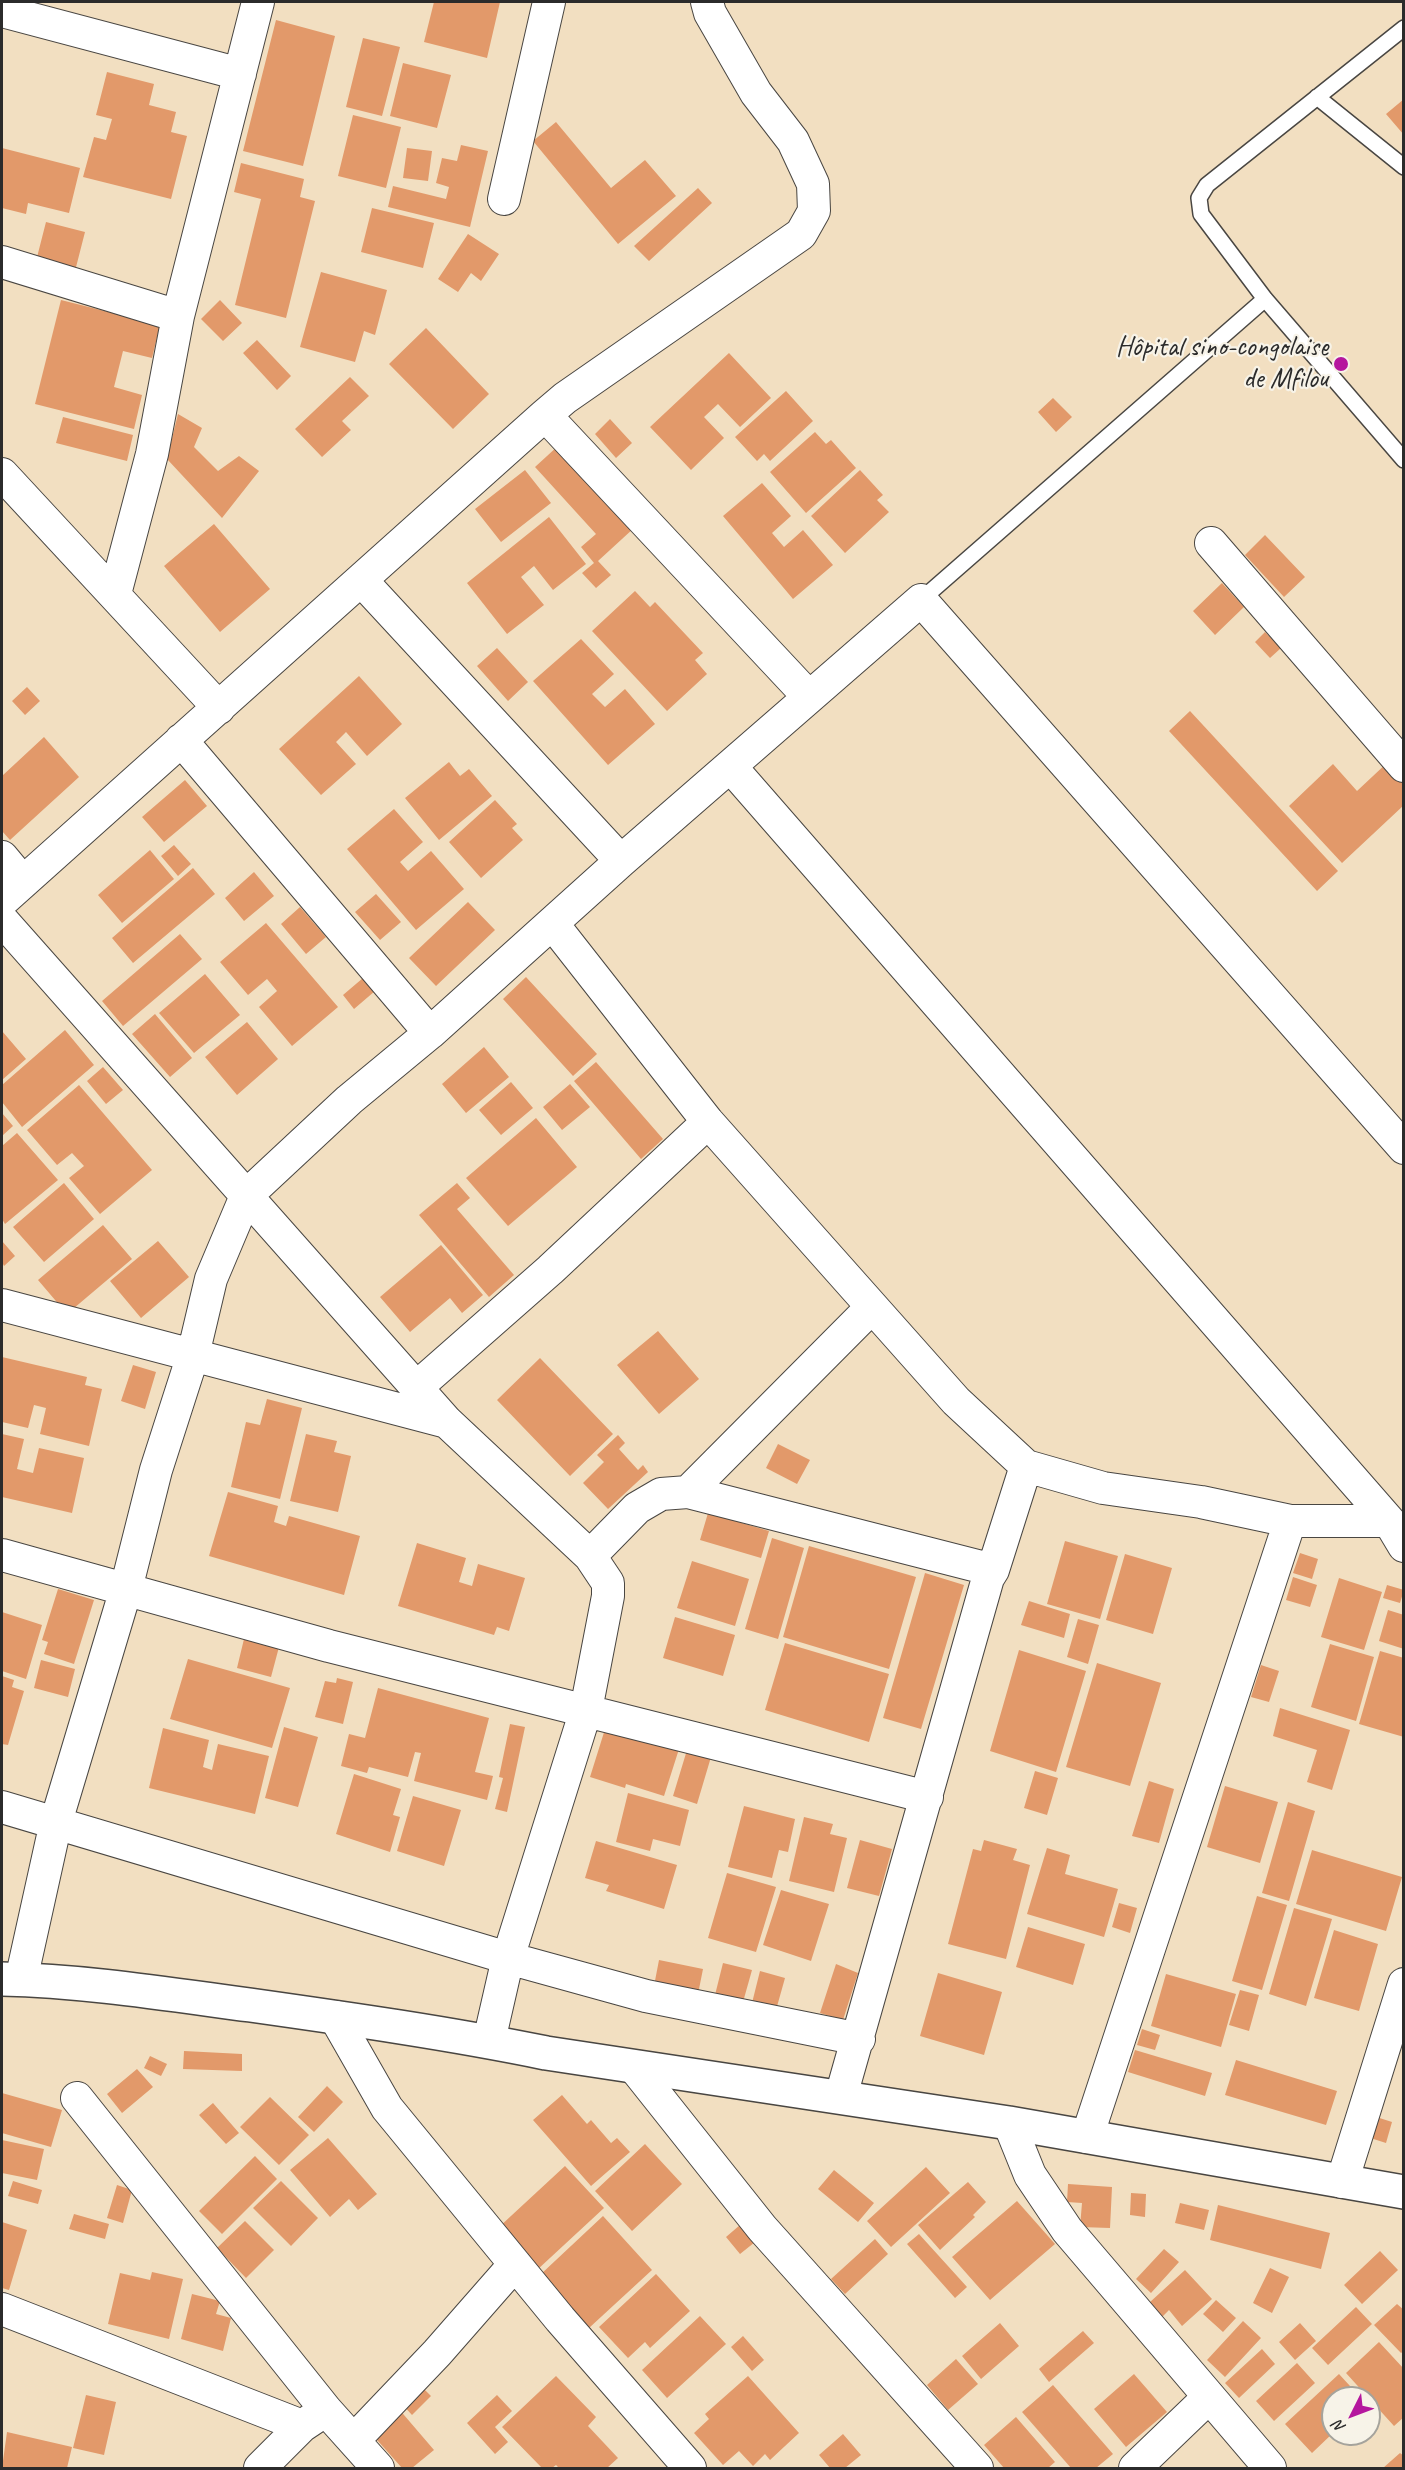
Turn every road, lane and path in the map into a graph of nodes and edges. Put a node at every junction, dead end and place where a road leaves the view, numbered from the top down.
1 (258, 2) edge
2 (549, 2) edge
3 (707, 2) edge
4 (2, 11) edge
5 (1404, 28) edge
6 (240, 74) junction
7 (1317, 97) junction
8 (1404, 167) edge
9 (504, 199) dead end
10 (2, 262) edge
11 (1265, 299) junction
12 (178, 316) junction
13 (545, 415) junction
14 (1401, 453) edge
15 (2, 474) edge
16 (1211, 543) dead end
17 (361, 580) junction
18 (115, 594) junction
19 (921, 600) junction
20 (809, 697) junction
21 (219, 708) junction
22 (181, 740) junction
23 (730, 766) junction
24 (1404, 766) edge
25 (2, 857) edge
26 (621, 861) junction
27 (12, 891) edge
28 (2, 920) edge
29 (552, 923) junction
30 (430, 1033) junction
31 (708, 1122) junction
32 (1404, 1148) edge
33 (246, 1196) junction
34 (2, 1286) edge
35 (872, 1307) junction
36 (13, 1308) edge
37 (193, 1355) junction
38 (417, 1387) junction
39 (447, 1422) junction
40 (1026, 1466) junction
41 (688, 1492) junction
42 (1290, 1521) junction
43 (1399, 1523) edge
44 (2, 1555) edge
45 (590, 1556) junction
46 (993, 1570) junction
47 (126, 1589) junction
48 (586, 1710) junction
49 (927, 1797) junction
50 (2, 1807) edge
51 (56, 1822) junction
52 (508, 1958) junction
53 (11, 1979) edge
54 (1404, 1984) edge
55 (335, 2017) junction
56 (859, 2039) junction
57 (489, 2041) junction
58 (634, 2067) junction
59 (841, 2096) junction
60 (77, 2098) dead end
61 (1009, 2123) junction
62 (1087, 2136) junction
63 (1342, 2182) junction
64 (1404, 2192) edge
65 (514, 2264) junction
66 (2, 2309) edge
67 (1209, 2397) junction
68 (314, 2418) junction
69 (354, 2440) junction
70 (260, 2469) edge
71 (378, 2469) edge
72 (690, 2469) edge
73 (976, 2469) edge
74 (1135, 2469) edge
75 (1270, 2469) edge

1 - 6 street
2 - 9 street
3 - 13 street
4 - 6 street
5 - 7 lane
6 - 12 street
7 - 8 lane
7 - 11 lane
10 - 12 street
11 - 14 lane
11 - 19 lane
12 - 18 street
13 - 17 street
13 - 20 street
15 - 18 street
16 - 24 street
17 - 21 street
17 - 26 street
18 - 21 street
19 - 20 street
19 - 32 street
20 - 23 street
21 - 22 street
22 - 27 street
22 - 30 street
23 - 26 street
23 - 43 street
25 - 27 street
26 - 29 street
28 - 33 street
29 - 30 street
29 - 31 street
30 - 33 street
31 - 35 street
31 - 38 street
33 - 37 street
33 - 38 street
34 - 36 street
35 - 40 street
35 - 41 street
36 - 37 street
37 - 39 street
37 - 47 street
38 - 39 street
39 - 45 street
40 - 42 street
40 - 46 street
41 - 45 street
41 - 46 street
42 - 43 street
42 - 62 street
44 - 47 street
45 - 48 street
46 - 49 street
47 - 48 street
47 - 51 street
48 - 49 street
48 - 52 street
49 - 56 street
50 - 51 street
51 - 52 street
51 - 53 street
52 - 56 street
52 - 57 street
53 - 55 street
54 - 63 street
55 - 57 street
55 - 65 street
56 - 59 street
57 - 58 street
58 - 59 street
58 - 73 street
59 - 61 street
60 - 68 street
61 - 62 street
61 - 67 street
62 - 63 street
63 - 64 street
65 - 69 street
65 - 72 street
66 - 68 street
67 - 74 street
67 - 75 street
68 - 69 street
68 - 70 street
69 - 71 street

